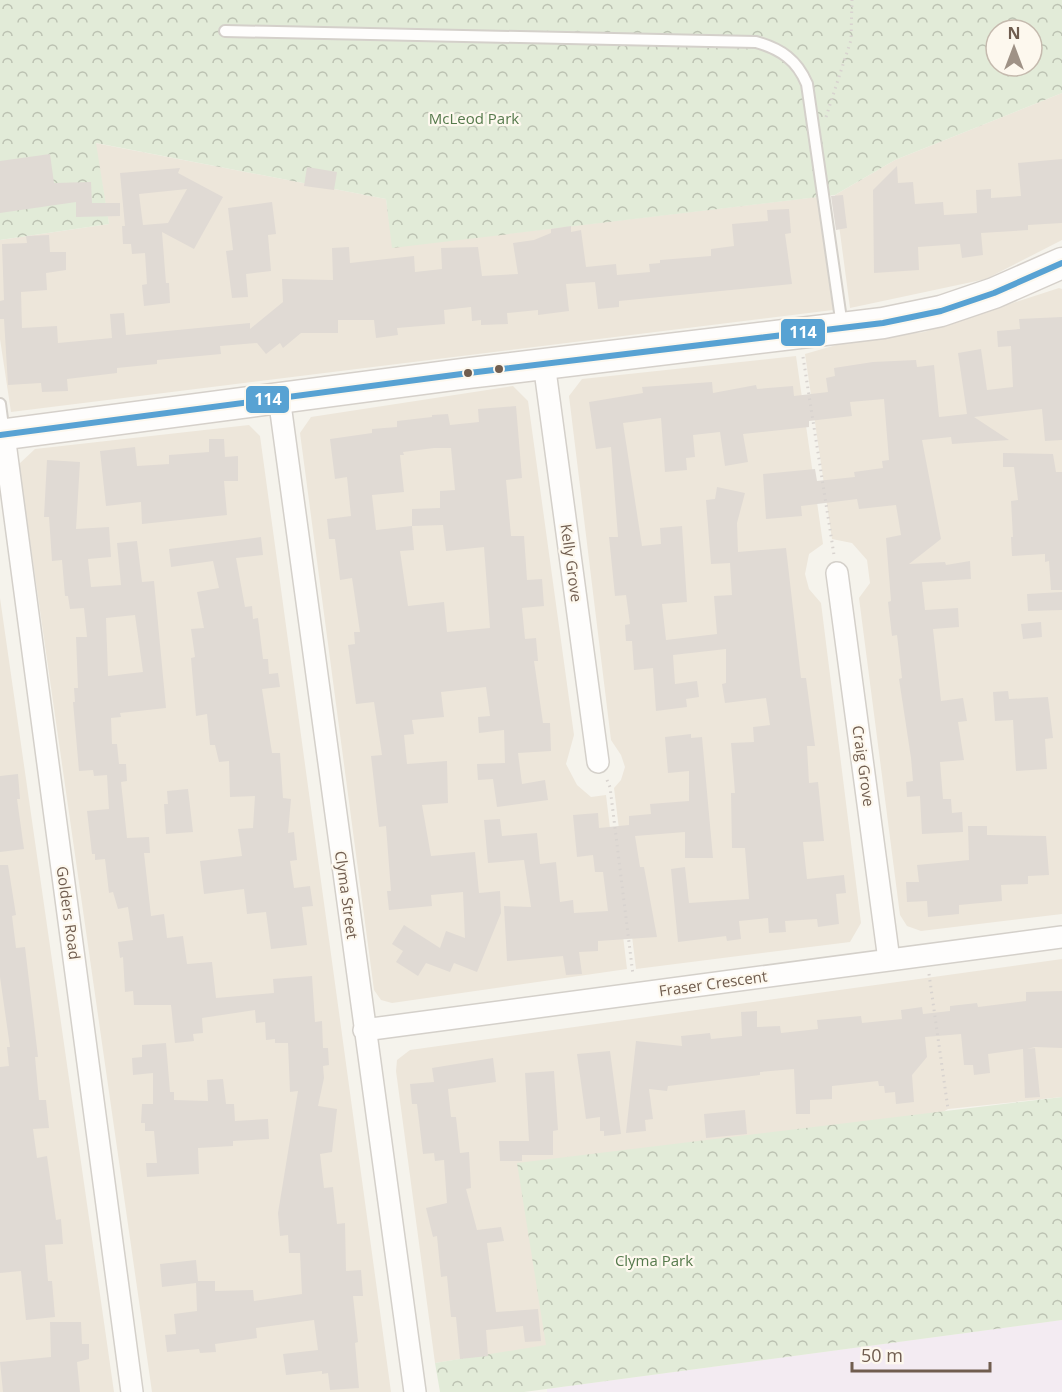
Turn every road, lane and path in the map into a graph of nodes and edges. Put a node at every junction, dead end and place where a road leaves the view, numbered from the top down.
1 (852, 0) edge
2 (225, 32) dead end
3 (812, 122) junction
4 (1062, 263) edge
5 (843, 327) junction
6 (799, 334) junction
7 (544, 363) junction
8 (279, 397) junction
9 (0, 404) edge
10 (2, 435) edge
11 (837, 573) joint
12 (598, 762) joint
13 (1062, 936) edge
14 (926, 955) junction
15 (890, 960) junction
16 (635, 994) junction
17 (364, 1030) junction
18 (948, 1109) dead end
19 (132, 1392) edge
20 (415, 1392) edge

1 - 3 path
2 - 3 lane
3 - 5 lane
4 - 5 street
5 - 6 street
6 - 7 street
6 - 11 path
7 - 8 street
7 - 12 street, Kelly Grove
8 - 10 street
8 - 17 street, Clyma Street
9 - 10 lane
10 - 19 street, Golders Road
11 - 15 street, Craig Grove
12 - 16 path
13 - 14 street, Fraser Crescent
14 - 15 street, Fraser Crescent
14 - 18 path
15 - 16 street, Fraser Crescent
16 - 17 street, Fraser Crescent
17 - 20 street, Clyma Street

